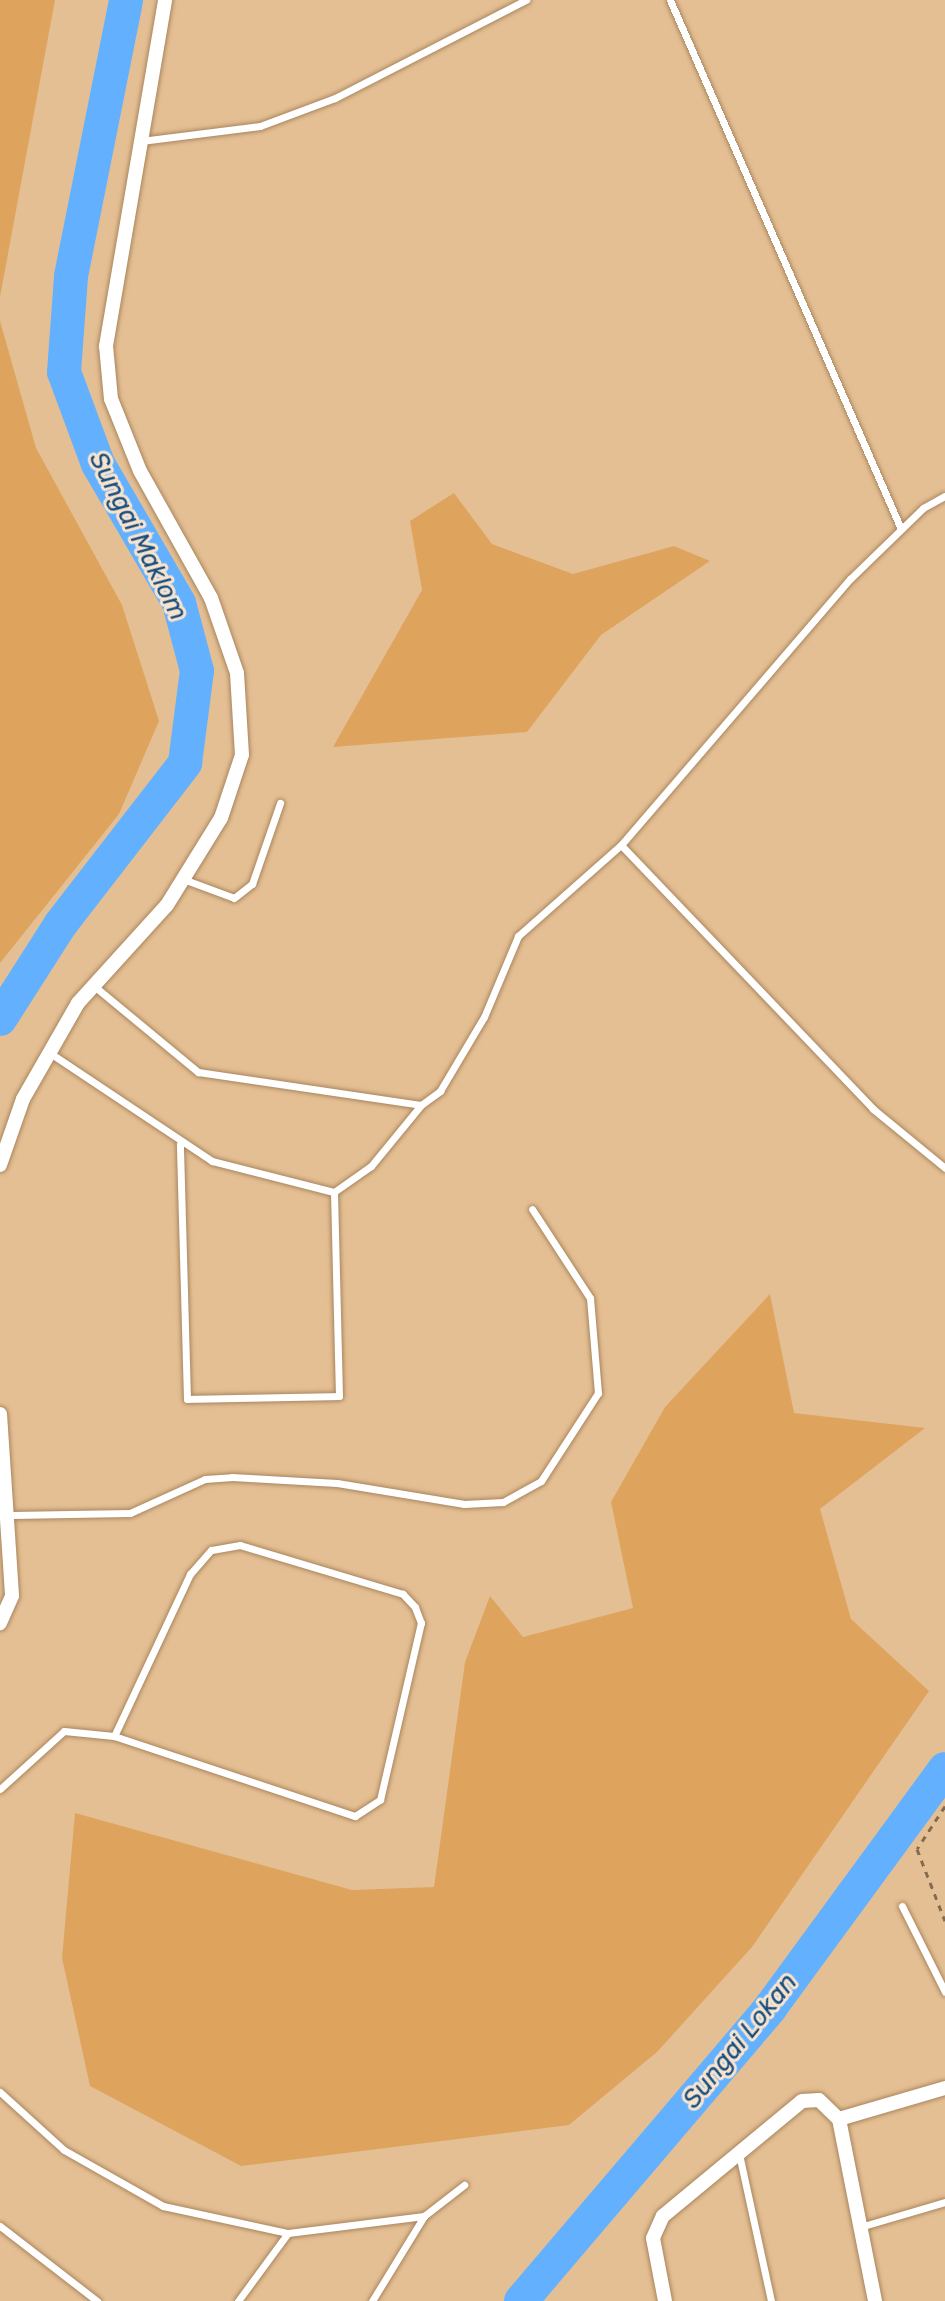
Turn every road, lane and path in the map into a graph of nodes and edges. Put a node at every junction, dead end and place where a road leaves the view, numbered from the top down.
1 (165, 0) edge
2 (526, 0) edge
3 (670, 0) edge
4 (141, 141) junction
5 (945, 496) edge
6 (901, 529) junction
7 (280, 803) dead end
8 (621, 845) junction
9 (183, 879) junction
10 (94, 986) junction
11 (50, 1053) junction
12 (421, 1105) junction
13 (180, 1144) junction
14 (0, 1165) edge
15 (945, 1168) edge
16 (334, 1192) junction
17 (532, 1209) dead end
18 (0, 1414) edge
19 (11, 1515) junction
20 (0, 1623) edge
21 (114, 1736) junction
22 (0, 1789) edge
23 (945, 1806) edge
24 (902, 1906) dead end
25 (945, 1921) edge
26 (945, 1992) edge
27 (945, 2088) edge
28 (0, 2092) edge
29 (839, 2119) junction
30 (739, 2152) junction
31 (464, 2185) dead end
32 (945, 2202) edge
33 (424, 2216) junction
34 (0, 2226) edge
35 (860, 2227) junction
36 (288, 2233) junction
37 (97, 2301) edge
38 (238, 2301) edge
39 (372, 2301) edge
40 (665, 2301) edge
41 (771, 2301) edge
42 (875, 2301) edge

1 - 4 street
2 - 4 lane
3 - 6 lane
4 - 9 street
5 - 6 lane
6 - 8 lane
7 - 9 lane
8 - 12 lane
8 - 15 lane
9 - 10 street
10 - 11 street
10 - 12 lane
11 - 13 lane
11 - 14 street
12 - 16 lane
13 - 16 lane
13 - 16 lane
17 - 19 lane
18 - 19 street
19 - 20 street
21 - 21 lane
21 - 22 lane
23 - 25 path
24 - 26 lane
27 - 29 street
28 - 36 lane
29 - 30 street
29 - 35 street
30 - 40 street
30 - 41 lane
31 - 33 lane
32 - 35 lane
33 - 36 lane
33 - 39 lane
34 - 37 lane
35 - 42 street
36 - 38 lane

